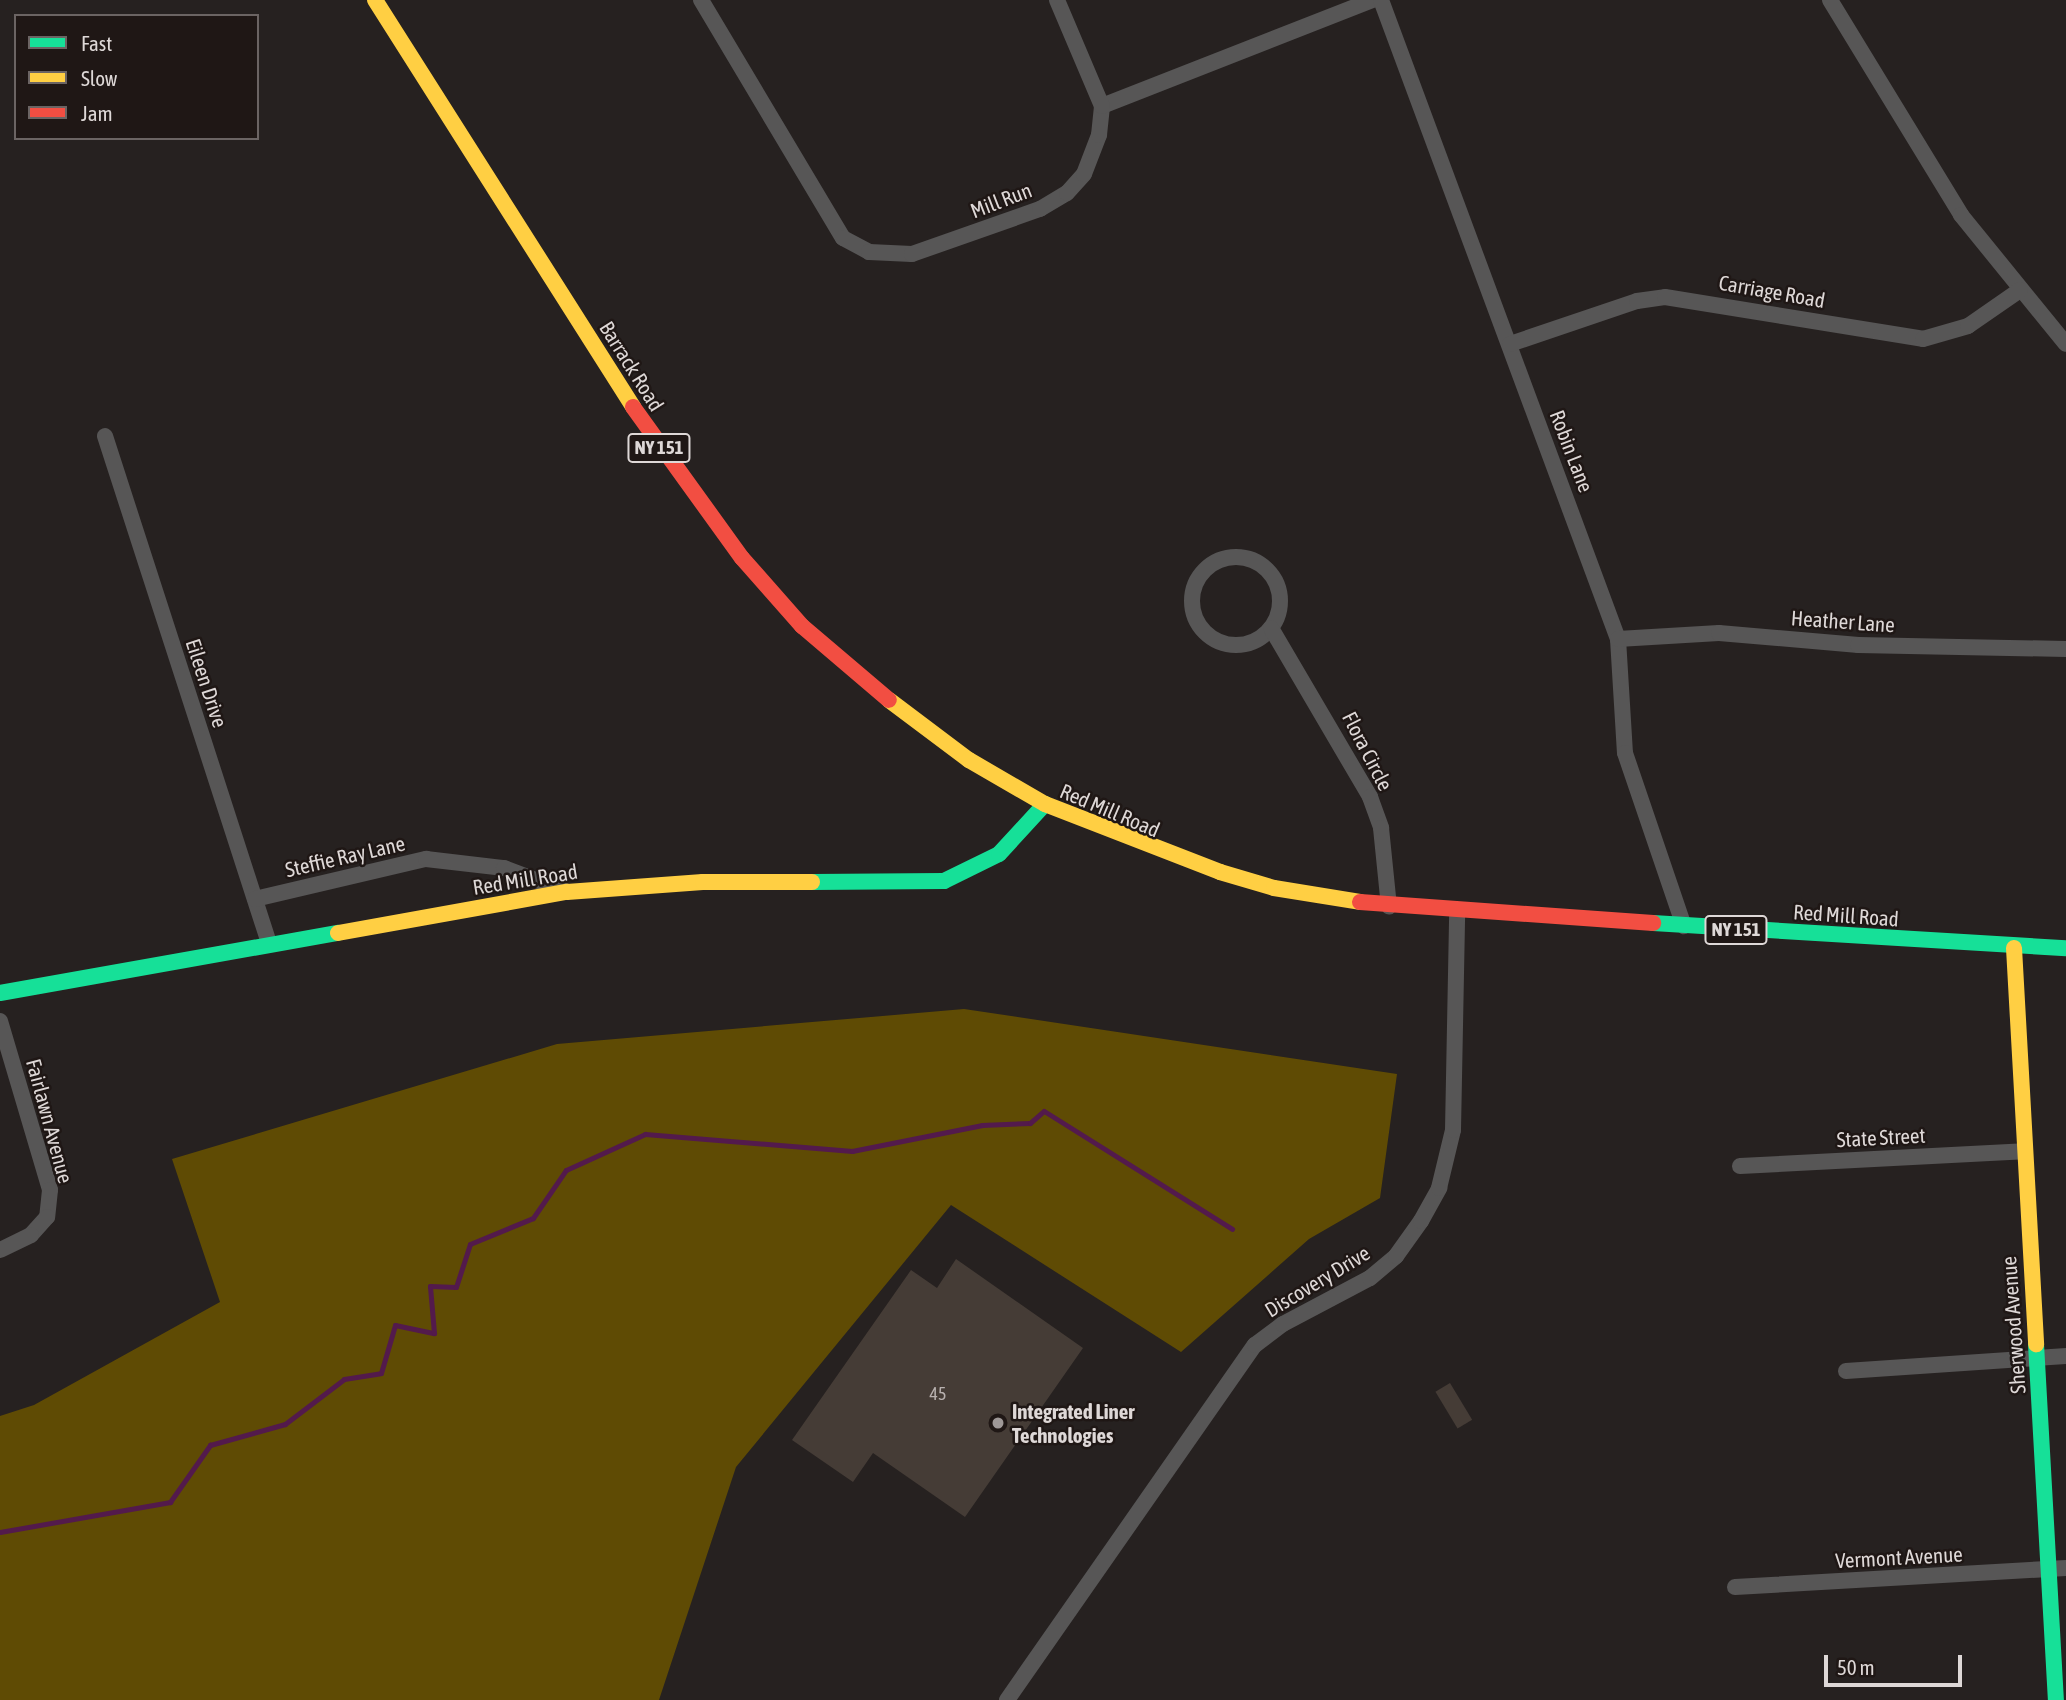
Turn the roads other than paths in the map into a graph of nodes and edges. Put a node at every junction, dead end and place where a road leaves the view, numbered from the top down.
1 (375, 0) edge
2 (701, 0) edge
3 (1057, 0) edge
4 (1373, 0) edge
5 (1381, 0) edge
6 (1830, 0) edge
7 (1102, 106) junction
8 (2020, 290) junction
9 (1510, 344) junction
10 (2066, 344) edge
11 (105, 436) dead end
12 (1271, 628) junction
13 (1618, 639) junction
14 (2066, 649) edge
15 (1045, 804) junction
16 (567, 892) junction
17 (255, 899) junction
18 (1389, 907) junction
19 (1457, 914) junction
20 (1684, 926) junction
21 (270, 943) junction
22 (2014, 948) junction
23 (2066, 948) edge
24 (0, 993) edge
25 (0, 1021) edge
26 (2024, 1151) junction
27 (1740, 1166) dead end
28 (0, 1250) edge
29 (2066, 1356) edge
30 (2035, 1358) junction
31 (1846, 1371) dead end
32 (2059, 1568) edge
33 (1735, 1587) dead end
34 (1007, 1700) edge
35 (2056, 1700) edge

1 - 15 main road, Barrack Road / NY 151
2 - 7 street, Mill Run
3 - 7 street
4 - 7 street
5 - 9 street, Robin Lane
6 - 8 street
8 - 9 street, Carriage Road
8 - 10 street
9 - 13 street, Robin Lane
11 - 17 street, Eileen Drive
12 - 12 street
12 - 18 street, Flora Circle
13 - 14 street, Heather Lane
13 - 20 street, Robin Lane
15 - 16 main road, Red Mill Road
15 - 18 main road, Red Mill Road / NY 151
16 - 17 street, Steffie Ray Lane
16 - 21 main road, Red Mill Road
17 - 21 street, Eileen Drive
18 - 19 main road, Red Mill Road / NY 151
19 - 20 main road, Red Mill Road / NY 151
19 - 34 street, Discovery Drive
20 - 22 main road, Red Mill Road / NY 151
21 - 24 main road, Red Mill Road
22 - 23 main road, Red Mill Road / NY 151
22 - 26 main road, Sherwood Avenue
25 - 28 street, Fairlawn Avenue
26 - 27 street, State Street
26 - 30 main road, Sherwood Avenue
29 - 30 street
30 - 31 street
30 - 32 main road, Sherwood Avenue
32 - 33 street, Vermont Avenue
32 - 35 main road, Sherwood Avenue

